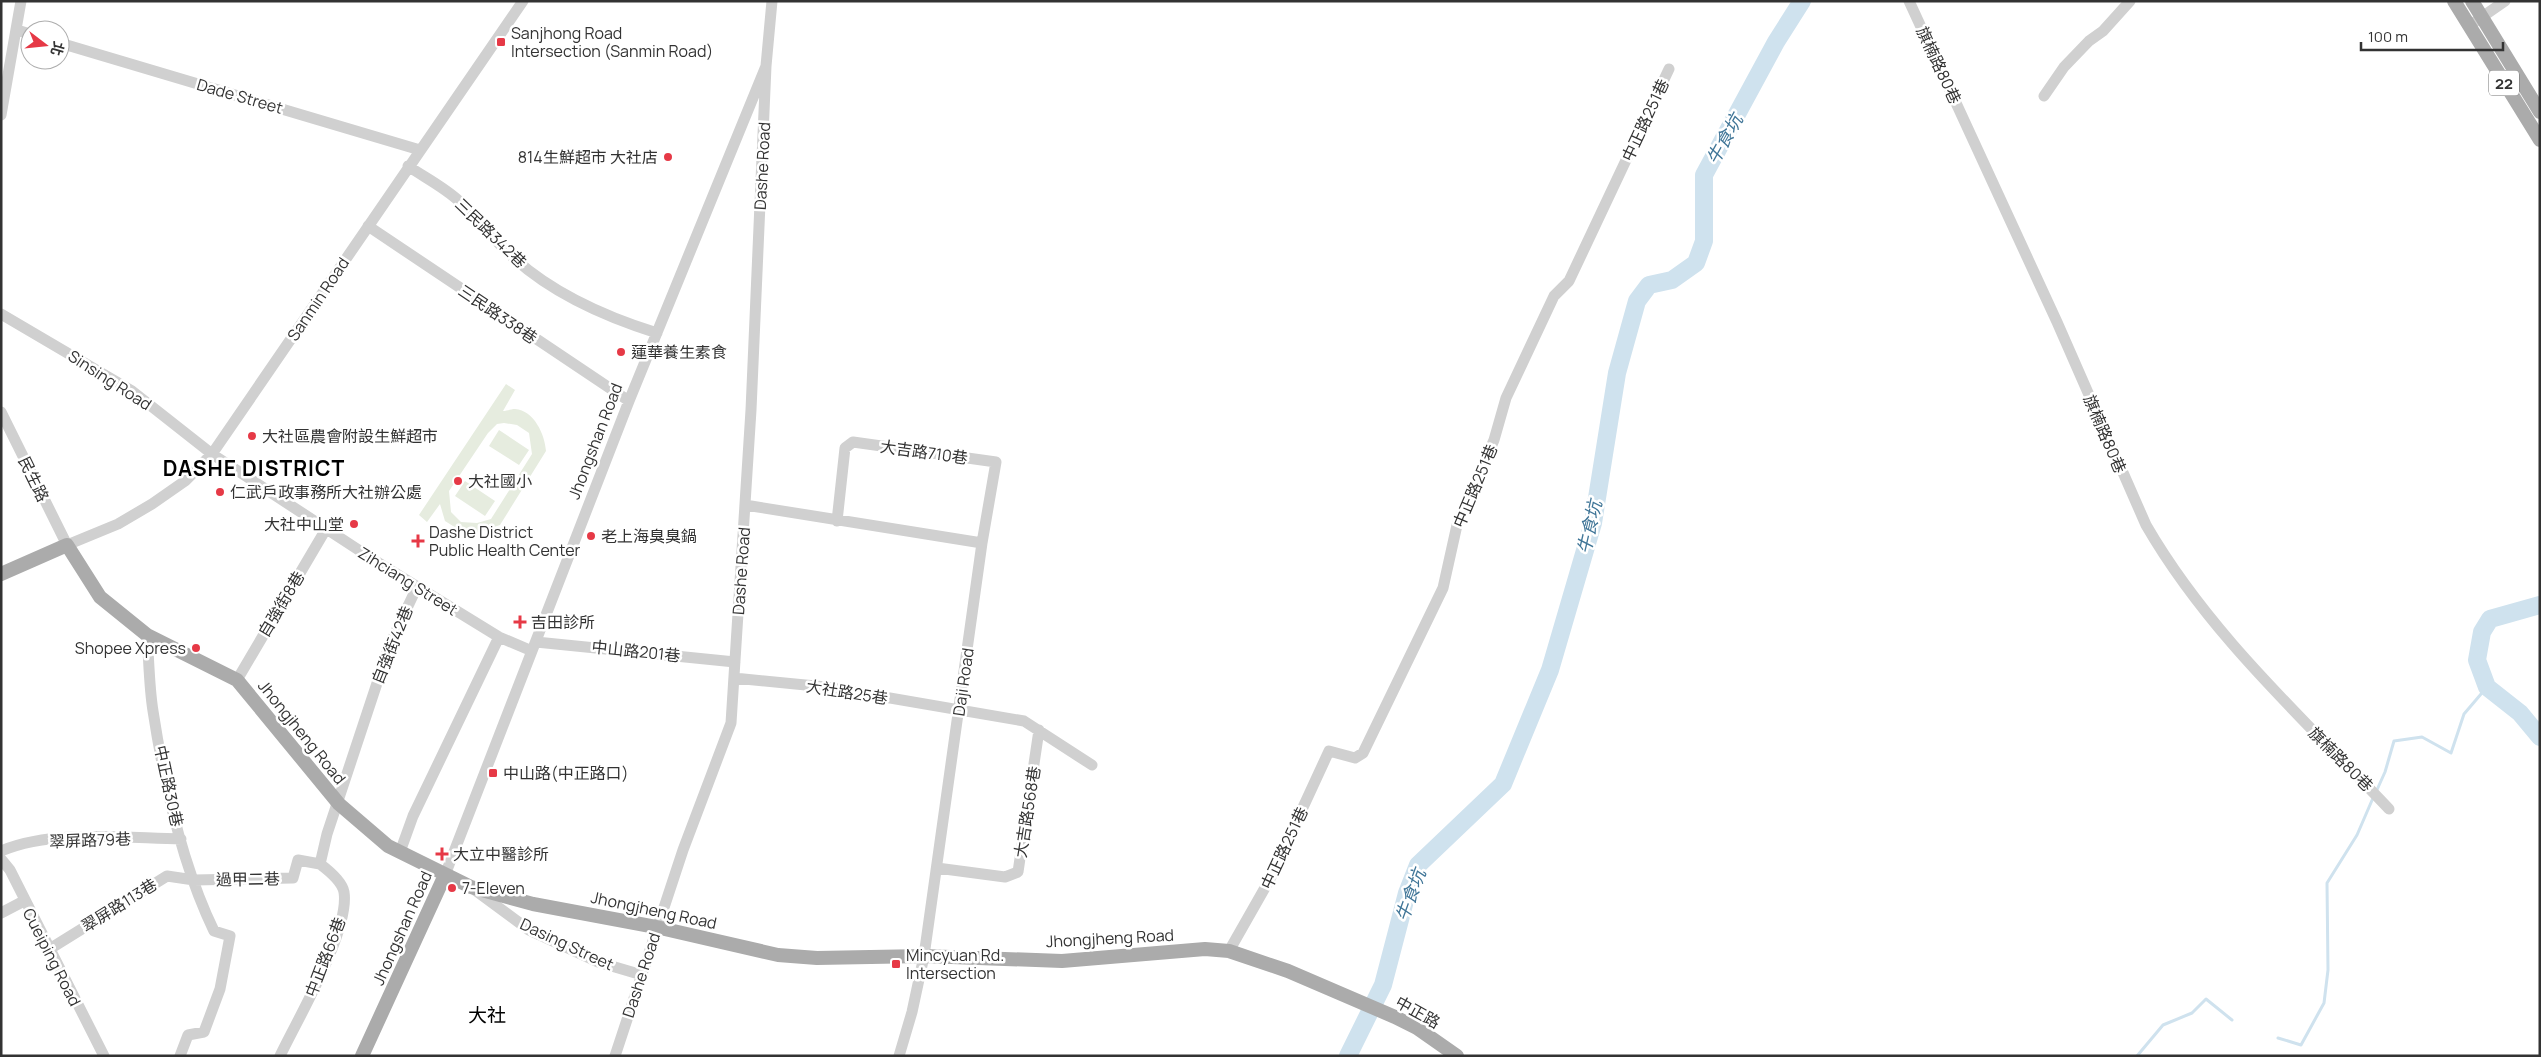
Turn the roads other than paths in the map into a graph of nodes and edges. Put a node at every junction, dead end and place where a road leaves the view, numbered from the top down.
1 (21, 1) edge
2 (523, 1) edge
3 (772, 1) edge
4 (1910, 1) edge
5 (2130, 1) edge
6 (2454, 1) edge
7 (2472, 1) edge
8 (2505, 1) edge
9 (2481, 16) junction
10 (2469, 26) junction
11 (17, 30) junction
12 (20, 31) edge
13 (70, 46) edge
14 (766, 66) junction
15 (1670, 69) dead end
16 (2044, 96) dead end
17 (1, 111) edge
18 (2540, 112) edge
19 (1, 115) edge
20 (2540, 140) edge
21 (420, 150) junction
22 (408, 166) junction
23 (368, 226) junction
24 (1, 314) edge
25 (657, 333) junction
26 (629, 401) junction
27 (1, 412) edge
28 (212, 454) junction
29 (746, 505) junction
30 (837, 521) junction
31 (326, 529) junction
32 (982, 543) junction
33 (67, 545) junction
34 (1, 574) edge
35 (417, 587) junction
36 (147, 635) junction
37 (499, 637) junction
38 (534, 646) junction
39 (735, 662) junction
40 (734, 678) junction
41 (237, 680) junction
42 (959, 710) junction
43 (1039, 730) junction
44 (1092, 765) dead end
45 (339, 804) junction
46 (2389, 808) dead end
47 (181, 839) junction
48 (1, 851) edge
49 (400, 852) junction
50 (1, 859) edge
51 (320, 864) junction
52 (937, 868) junction
53 (445, 875) junction
54 (194, 880) junction
55 (471, 887) junction
56 (24, 901) junction
57 (1, 913) edge
58 (656, 927) junction
59 (48, 950) junction
60 (1229, 952) junction
61 (924, 956) junction
62 (642, 975) junction
63 (1360, 1002) joint
64 (104, 1056) edge
65 (180, 1056) edge
66 (280, 1056) edge
67 (362, 1056) edge
68 (615, 1056) edge
69 (899, 1056) edge
70 (1457, 1056) edge

1 - 11 street
2 - 21 street, Sanmin Road
3 - 14 street, Jhongshan Road
4 - 46 street, 旗楠路80巷
5 - 16 street
6 - 10 main road, 22
7 - 9 main road, 22
8 - 9 street
9 - 10 street
9 - 18 main road, 22
10 - 20 main road, 22
11 - 12 street
11 - 17 street
13 - 21 street, Dade Street
14 - 25 street, Jhongshan Road
14 - 29 street, Dashe Road
15 - 60 street, 中正路251巷
17 - 19 street
21 - 22 street, Sanmin Road
22 - 23 street, Sanmin Road
22 - 25 street, 三民路342巷
23 - 26 street, 三民路338巷
23 - 28 street, Sanmin Road
24 - 28 street, Sinsing Road
25 - 26 street, Jhongshan Road
26 - 38 street, Jhongshan Road
27 - 33 street, 民生路
28 - 31 street, Zihciang Street
28 - 33 street, Sanmin Road
29 - 30 street
29 - 39 street, Dashe Road
30 - 32 street
30 - 32 street, 大吉路710巷
31 - 35 street, Zihciang Street
31 - 41 street, 自強街8巷
32 - 42 street, Daji Road
33 - 34 main road
33 - 36 main road, Jhongjheng Road
35 - 37 street, Zihciang Street
35 - 45 street, 自強街42巷
36 - 41 main road, Jhongjheng Road
36 - 47 street, 中正路30巷
37 - 38 street, Zihciang Street
37 - 49 street
38 - 39 street, 中山路201巷
38 - 53 street, Jhongshan Road
39 - 40 street, Dashe Road
40 - 42 street, 大社路25巷
40 - 58 street, Dashe Road
41 - 45 main road, Jhongjheng Road
42 - 43 street, 大社路25巷
42 - 52 street, Daji Road
43 - 44 street, 大社路25巷
43 - 52 street, 大吉路568巷
45 - 49 main road, Jhongjheng Road
45 - 51 street
47 - 48 street, 翠屏路79巷
47 - 54 street, 中正路30巷
49 - 53 main road, Jhongjheng Road
50 - 56 street, Cueiping Road
51 - 54 street, 過甲二巷
51 - 66 street, 中正路66巷
52 - 61 street, Daji Road
53 - 55 main road, Jhongjheng Road
53 - 67 main road, Jhongshan Road
54 - 59 street, 翠屏路113巷
54 - 65 street, 中正路30巷
55 - 58 main road, Jhongjheng Road
55 - 62 street, Dasing Street
56 - 57 street
56 - 59 street, Cueiping Road
58 - 61 main road, Jhongjheng Road
58 - 62 street, Dashe Road
59 - 64 street, Cueiping Road
60 - 61 main road, Jhongjheng Road
60 - 63 main road, Jhongjheng Road
61 - 69 street, Daji Road
62 - 68 street, Dashe Road
63 - 70 main road, 中正路

